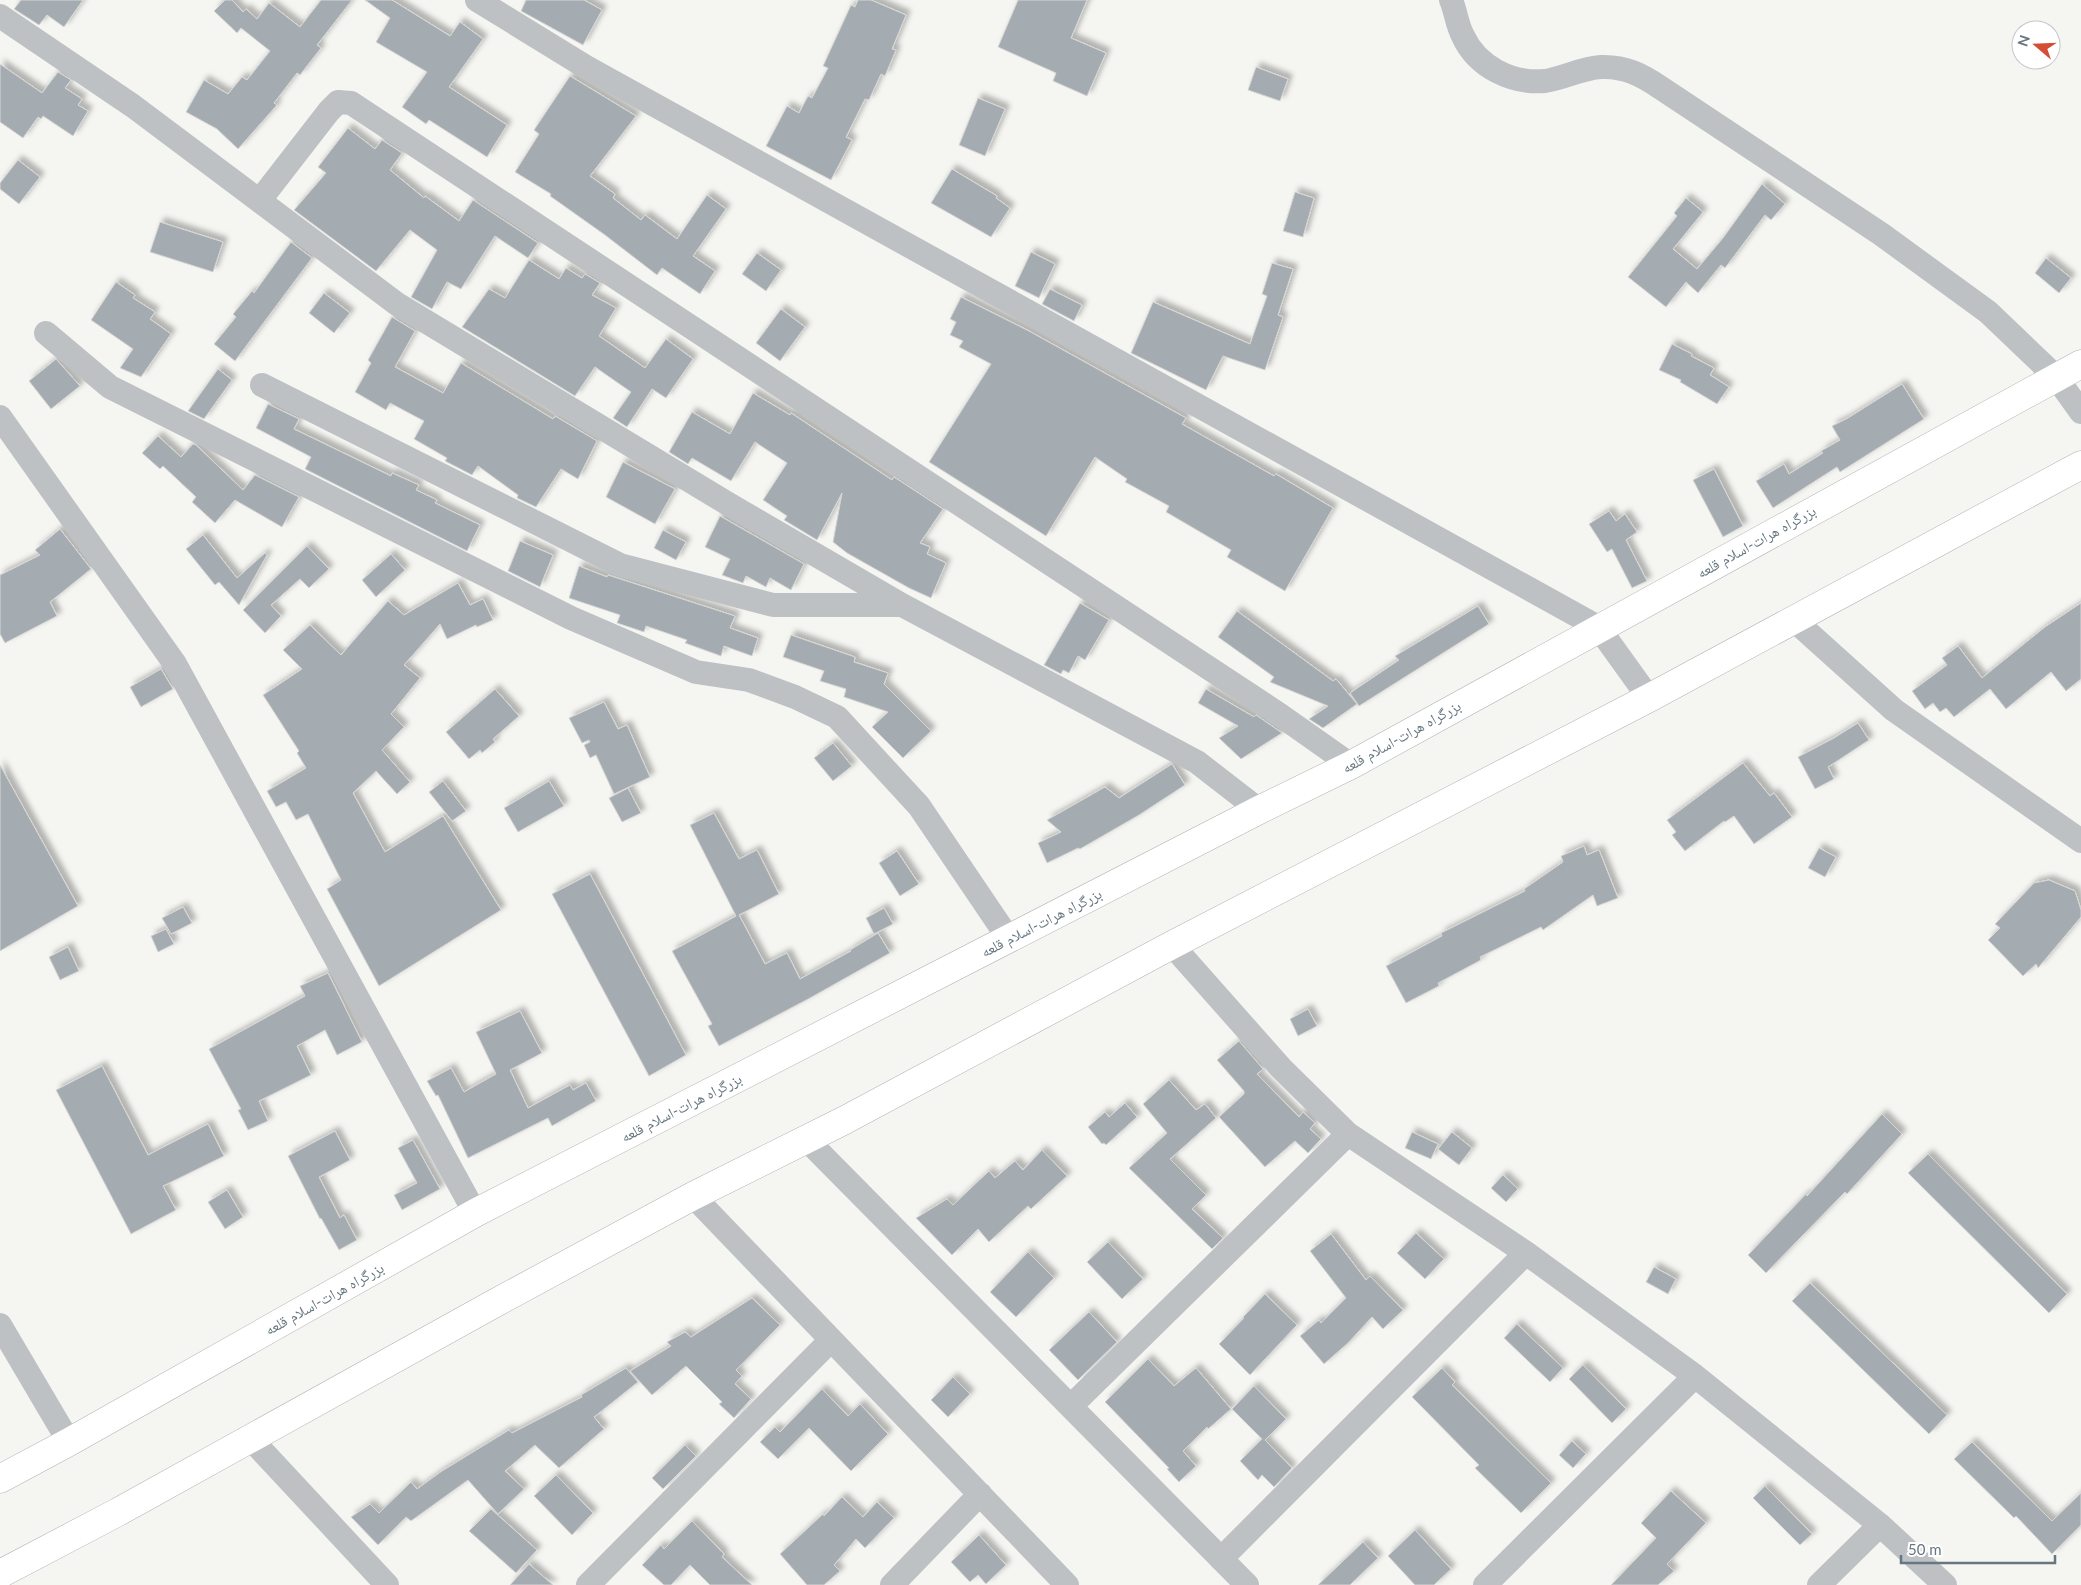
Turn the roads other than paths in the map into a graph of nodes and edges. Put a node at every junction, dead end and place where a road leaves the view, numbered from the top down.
1 (477, 0) edge
2 (1451, 0) edge
3 (0, 16) edge
4 (260, 200) junction
5 (46, 333) dead end
6 (2081, 364) edge
7 (2056, 377) junction
8 (262, 385) dead end
9 (2081, 412) edge
10 (0, 417) edge
11 (2081, 465) edge
12 (902, 605) junction
13 (1794, 620) junction
14 (1598, 627) junction
15 (1648, 698) junction
16 (1351, 765) junction
17 (1258, 810) junction
18 (2081, 841) edge
19 (1009, 939) junction
20 (1172, 945) junction
21 (1348, 1134) junction
22 (806, 1139) junction
23 (693, 1196) junction
24 (475, 1213) junction
25 (1526, 1253) junction
26 (0, 1324) edge
27 (831, 1340) junction
28 (1695, 1376) junction
29 (1071, 1406) junction
30 (250, 1438) junction
31 (69, 1442) junction
32 (0, 1479) edge
33 (980, 1494) junction
34 (1880, 1525) junction
35 (1221, 1559) junction
36 (0, 1574) edge
37 (387, 1585) edge
38 (588, 1585) edge
39 (892, 1585) edge
40 (1067, 1585) edge
41 (1248, 1585) edge
42 (1485, 1585) edge
43 (1819, 1585) edge
44 (1945, 1585) edge

1 - 14 street
2 - 7 street
3 - 4 street
4 - 12 street
4 - 16 street
5 - 19 street
6 - 7 highway, بزرگراه هرات-اسلام قلعه
7 - 9 street
7 - 14 highway, بزرگراه هرات-اسلام قلعه
8 - 12 street
10 - 24 street
11 - 13 highway
12 - 17 street
13 - 15 highway
13 - 18 street
14 - 15 street
14 - 16 highway, بزرگراه هرات-اسلام قلعه
15 - 20 highway
16 - 17 highway, بزرگراه هرات-اسلام قلعه
17 - 19 highway, بزرگراه هرات-اسلام قلعه
19 - 24 highway, بزرگراه هرات-اسلام قلعه
20 - 21 street
20 - 22 highway
21 - 25 street
21 - 29 street
22 - 23 highway
22 - 29 street
23 - 27 street
23 - 30 highway
24 - 31 highway, بزرگراه هرات-اسلام قلعه
25 - 28 street
25 - 35 street
26 - 31 street
27 - 33 street
27 - 38 street
28 - 34 street
28 - 42 street
29 - 35 street
30 - 36 highway
30 - 37 street
31 - 32 highway, بزرگراه هرات-اسلام قلعه
33 - 39 street
33 - 40 street
34 - 43 street
34 - 44 street
35 - 41 street

